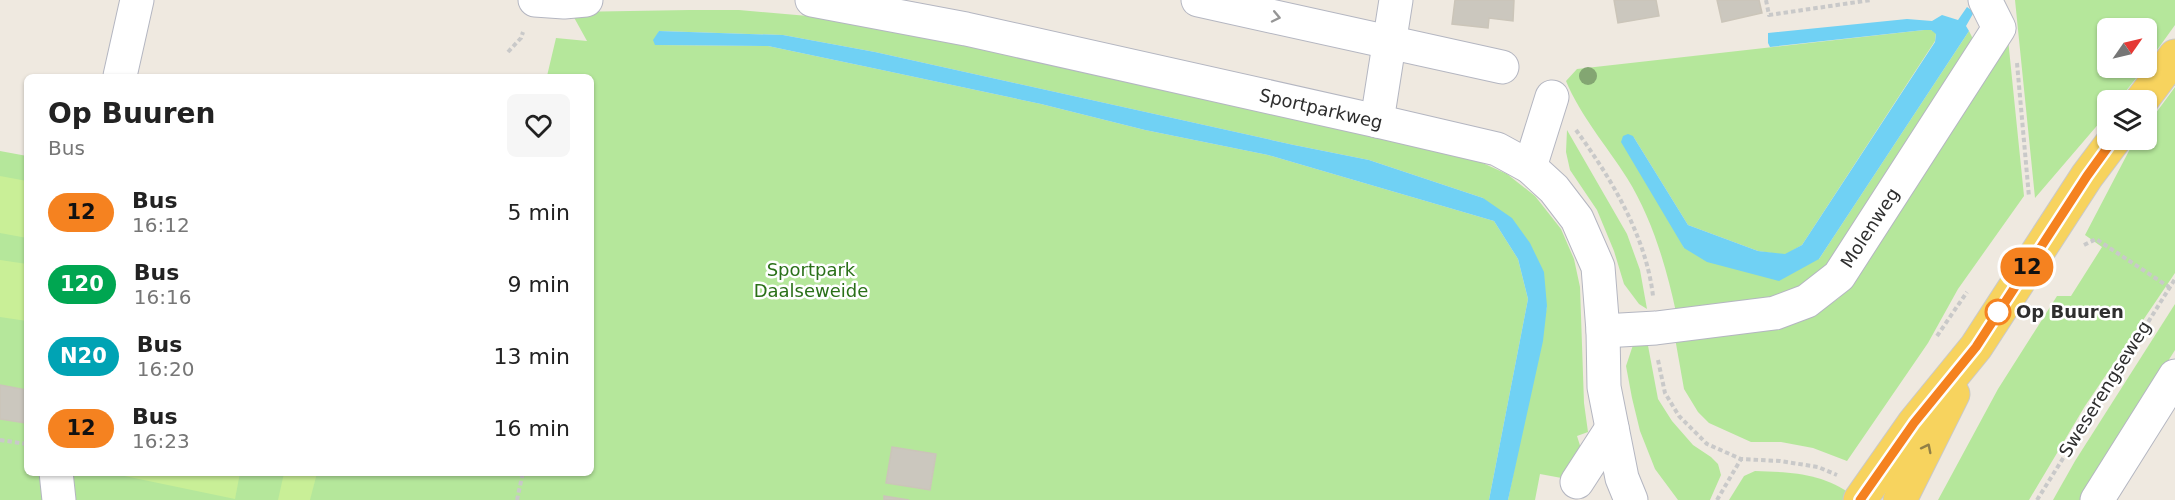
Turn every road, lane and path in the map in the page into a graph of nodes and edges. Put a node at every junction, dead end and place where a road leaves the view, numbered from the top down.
1 (137, 0) edge
2 (535, 0) edge
3 (586, 0) edge
4 (812, 0) edge
5 (1198, 0) edge
6 (1396, 0) edge
7 (1766, 0) edge
8 (1871, 0) edge
9 (1992, 14) edge
10 (1389, 40) junction
11 (2175, 56) edge
12 (1502, 67) dead end
13 (120, 74) edge
14 (2150, 90) edge
15 (1552, 97) dead end
16 (1377, 121) junction
17 (2106, 150) edge
18 (1530, 167) junction
19 (2029, 197) dead end
20 (2082, 245) dead end
21 (2175, 279) edge
22 (2169, 287) junction
23 (1603, 331) junction
24 (1976, 347) junction
25 (2175, 376) edge
26 (1614, 437) junction
27 (0, 440) edge
28 (24, 444) edge
29 (1741, 459) dead end
30 (56, 476) edge
31 (522, 476) edge
32 (1577, 482) dead end
33 (59, 500) edge
34 (517, 500) edge
35 (1631, 500) edge
36 (1653, 500) edge
37 (1717, 500) edge
38 (1860, 500) edge
39 (1900, 500) edge
40 (2037, 500) edge
41 (2097, 500) edge

1 - 13 street
2 - 3 street
4 - 16 street, Sportparkweg
5 -> 10 street
6 - 10 street
7 - 8 path
9 - 19 path
9 - 23 street, Molenweg
10 - 12 street
10 - 16 street
11 - 14 main road
15 - 18 street
16 - 18 street, Sportparkweg
17 - 24 main road
18 - 23 street, Sportparkweg
20 - 22 path
21 - 22 path, Sweserengseweg
22 - 40 path, Sweserengseweg
23 - 26 street, Sportparkweg
24 - 38 main road
39 -> 24 main road
25 - 41 street
26 - 32 street
26 - 35 street, Sportparkweg
26 - 36 street, Sportparkweg
27 - 28 path
29 - 37 path
30 - 33 street
31 - 34 path

